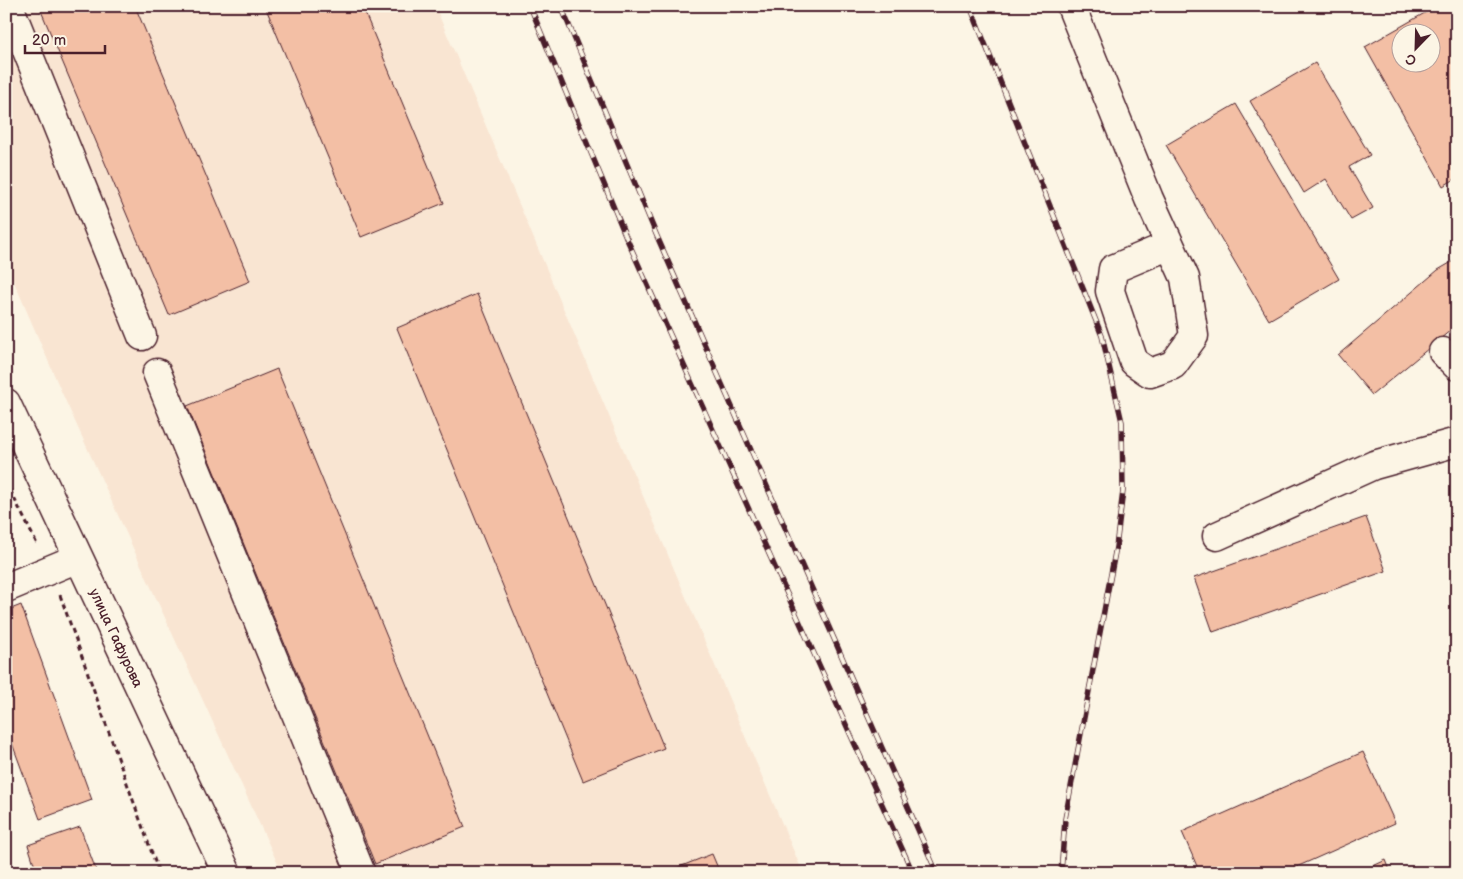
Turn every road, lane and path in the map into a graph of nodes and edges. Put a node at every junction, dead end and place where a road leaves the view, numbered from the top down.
1 (9, 6) edge
2 (1071, 6) edge
3 (1170, 245) dead end
4 (142, 336) dead end
5 (157, 372) dead end
6 (9, 418) edge
7 (1457, 442) edge
8 (6, 482) edge
9 (1217, 536) dead end
10 (78, 558) junction
11 (50, 570) junction
12 (6, 588) edge
13 (159, 873) edge
14 (227, 873) edge
15 (361, 873) edge

1 - 4 main road
2 - 3 main road
5 - 15 main road
6 - 10 main road, улица Гафурова
7 - 9 main road
8 - 11 path
10 - 11 main road
10 - 14 main road, улица Гафурова
11 - 12 main road
11 - 13 path

